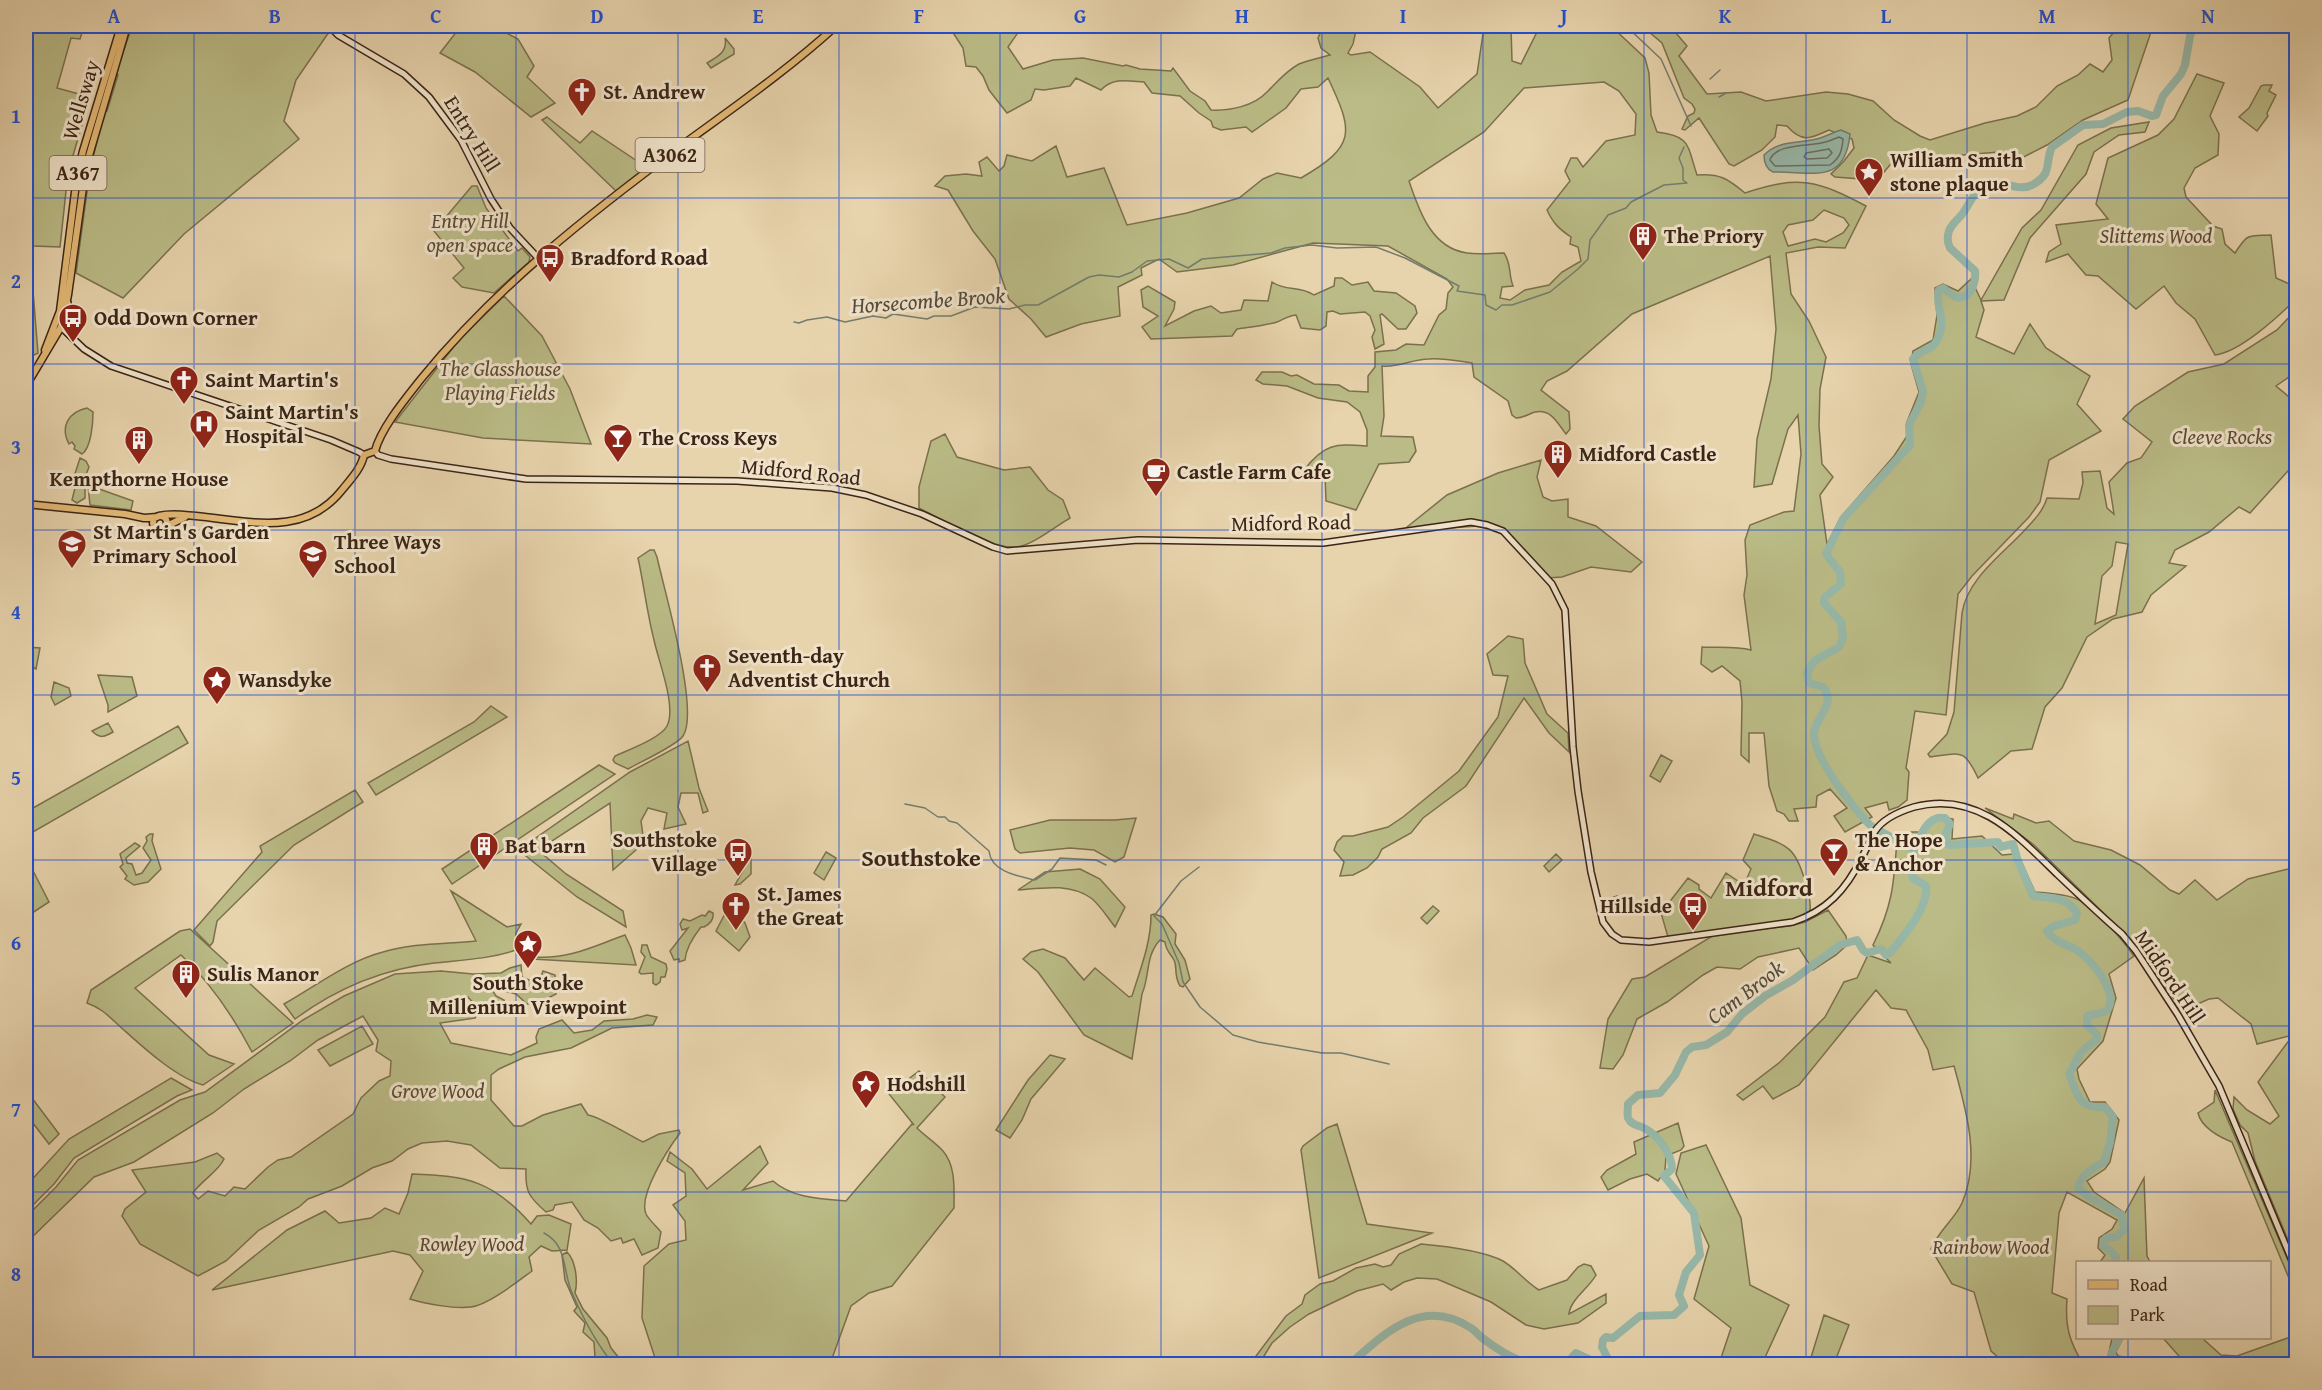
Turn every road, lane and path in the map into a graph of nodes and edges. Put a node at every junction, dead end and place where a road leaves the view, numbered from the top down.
1 (121, 26) edge
2 (127, 26) edge
3 (329, 26) edge
4 (836, 26) edge
5 (89, 139) junction
6 (539, 259) junction
7 (68, 295) junction
8 (58, 326) junction
9 (75, 339) junction
10 (26, 386) edge
11 (375, 452) junction
12 (364, 455) junction
13 (26, 504) edge
14 (129, 514) junction
15 (158, 516) junction
16 (194, 516) junction
17 (166, 525) junction
18 (154, 526) junction
19 (1882, 824) joint
20 (2296, 1270) edge

1 - 5 main road, Wellsway / A367
2 - 5 main road, Wellsway / A367
3 - 6 main road, Entry Hill
4 - 6 main road, A3062
5 - 7 main road, Wellsway / A367
5 - 8 main road, Wellsway / A367
6 - 11 main road, A3062
7 - 8 main road, Wellsway / A367
7 - 9 main road
8 - 9 main road
8 - 10 main road, Wellsway / A367
9 - 12 main road
11 - 12 main road
11 - 19 main road, Midford Road
12 - 16 main road
13 - 14 main road
14 - 15 main road
14 - 18 main road
15 - 16 main road
15 - 17 main road
15 - 18 main road
16 - 17 main road
17 - 18 main road
19 - 20 main road, Midford Hill

